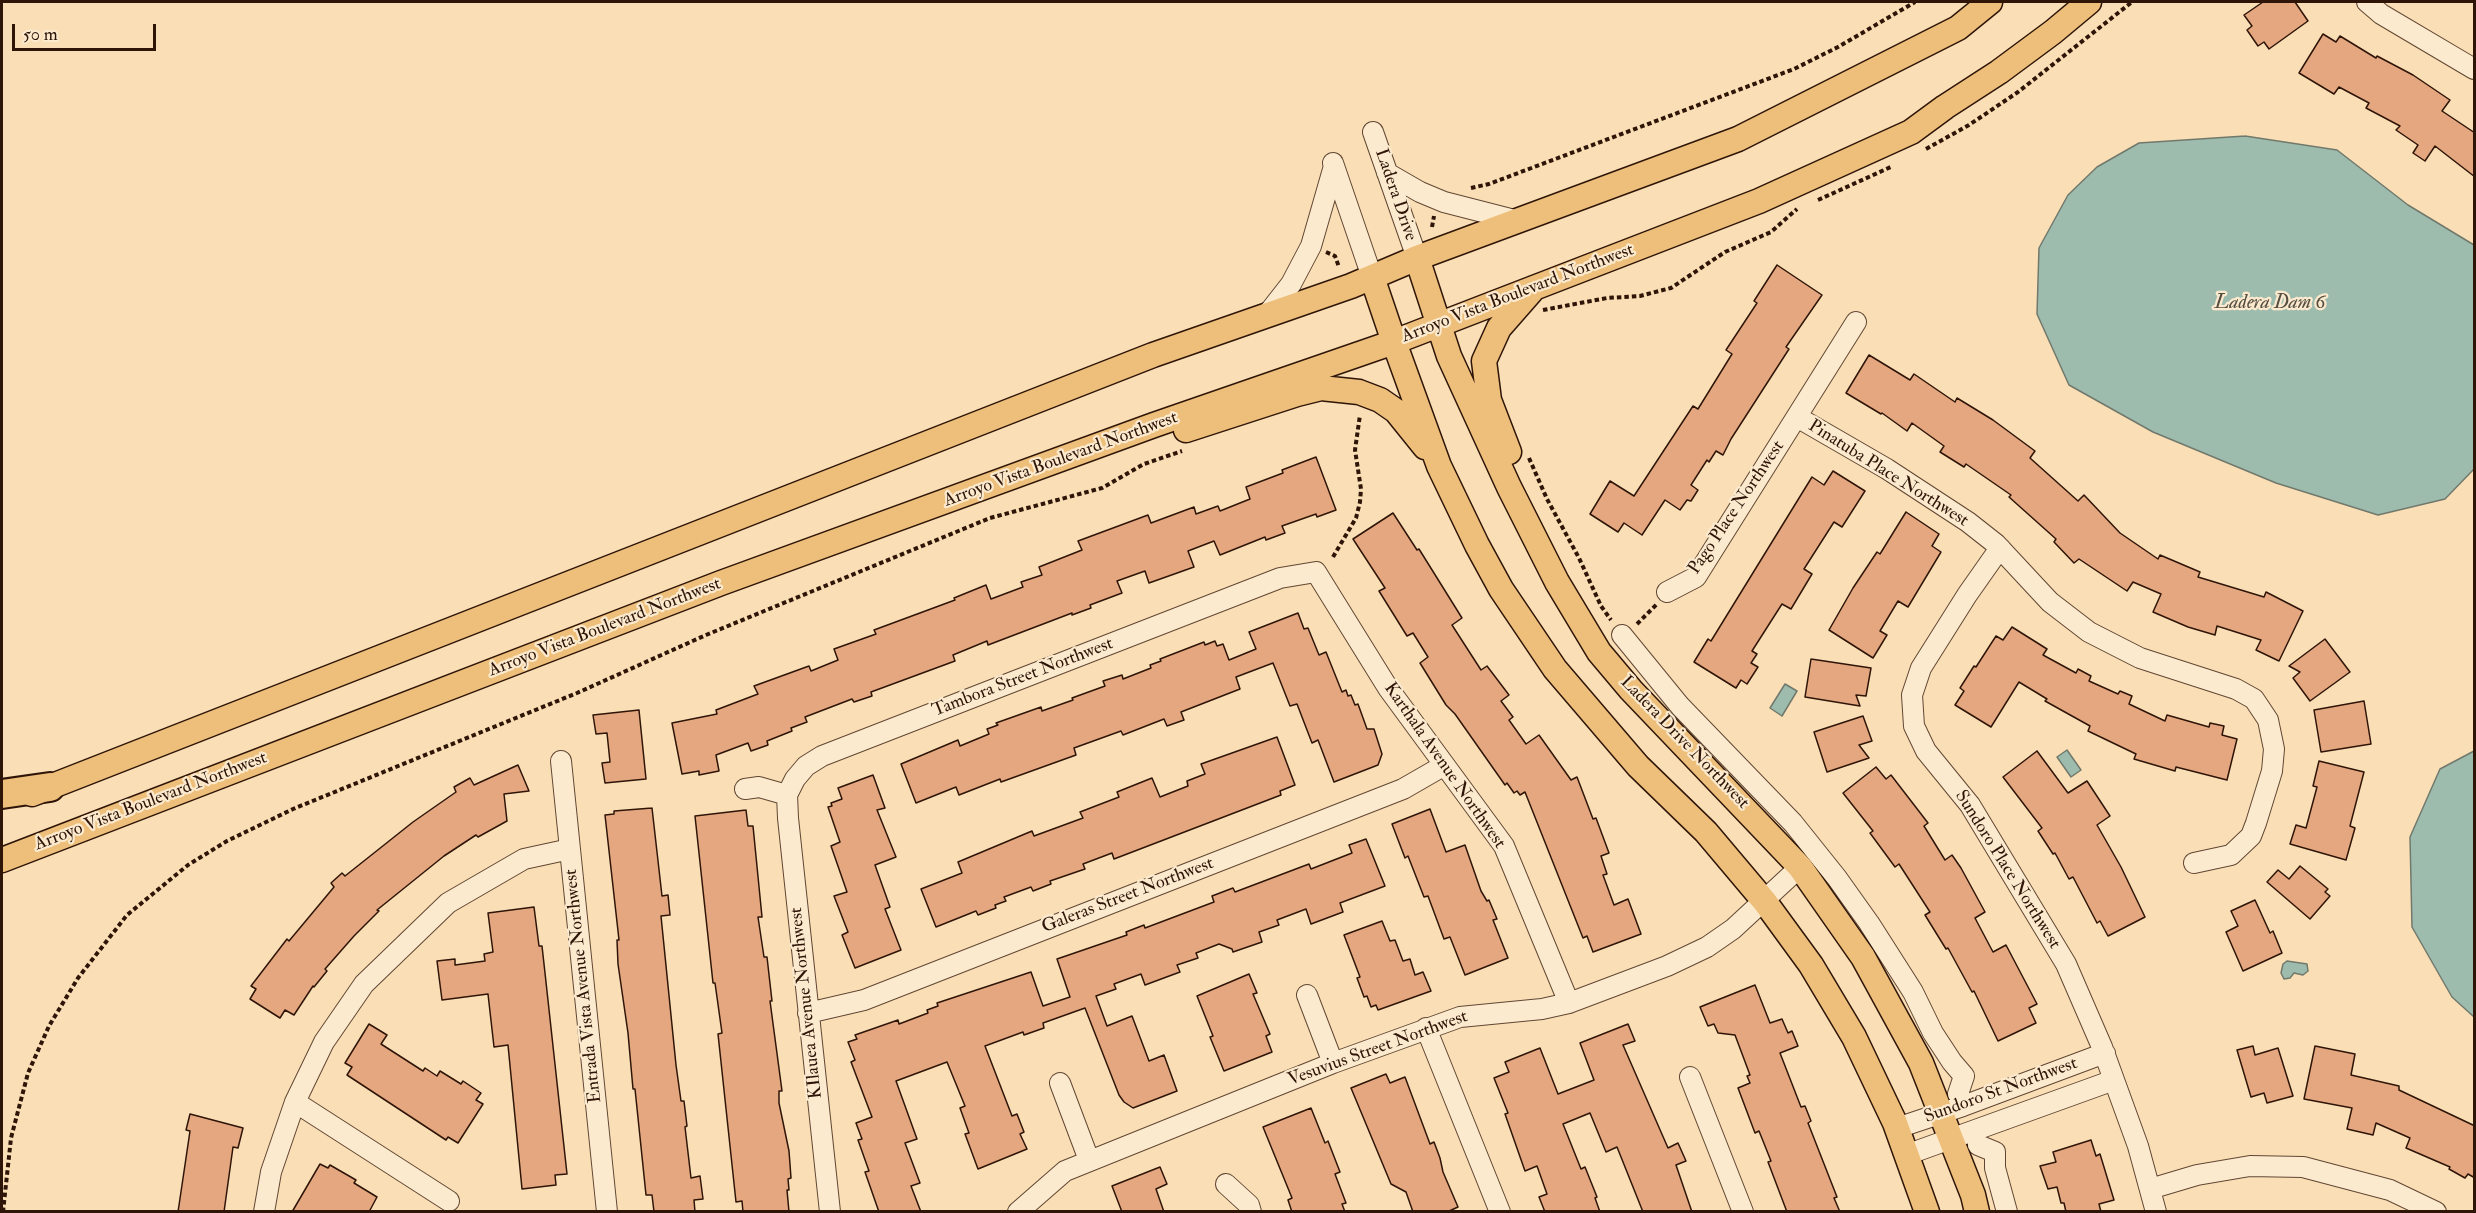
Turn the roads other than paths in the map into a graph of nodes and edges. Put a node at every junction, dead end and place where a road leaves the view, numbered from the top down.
1 (1990, 2) edge
2 (2089, 2) edge
3 (2367, 2) edge
4 (2475, 69) edge
5 (1374, 132) dead end
6 (1387, 173) junction
7 (1518, 221) junction
8 (1417, 258) junction
9 (1372, 276) junction
10 (1536, 286) junction
11 (1266, 316) junction
12 (1856, 322) dead end
13 (1438, 323) junction
14 (1394, 342) junction
15 (1797, 417) junction
16 (1154, 425) junction
17 (1439, 466) junction
18 (1525, 518) junction
19 (2000, 548) junction
20 (1316, 572) joint
21 (1667, 592) road end
22 (1622, 635) road end
23 (561, 761) dead end
24 (1443, 766) junction
25 (50, 787) junction
26 (745, 789) dead end
27 (2, 794) edge
28 (787, 795) junction
29 (2, 806) edge
30 (570, 849) junction
31 (2, 860) edge
32 (2194, 863) dead end
33 (1800, 867) junction
34 (1765, 902) junction
35 (1307, 995) dead end
36 (1569, 1003) junction
37 (808, 1013) junction
38 (1426, 1028) junction
39 (2105, 1053) junction
40 (1333, 1063) junction
41 (1690, 1077) dead end
42 (2114, 1080) junction
43 (1060, 1083) dead end
44 (1958, 1094) dead end
45 (295, 1102) junction
46 (1941, 1113) junction
47 (1897, 1128) junction
48 (1951, 1139) junction
49 (1978, 1145) dead end
50 (1906, 1155) junction
51 (1089, 1160) junction
52 (1226, 1184) dead end
53 (2150, 1189) junction
54 (449, 1201) dead end
55 (264, 1212) edge
56 (607, 1212) edge
57 (830, 1212) edge
58 (1018, 1212) edge
59 (1251, 1212) edge
60 (1500, 1212) edge
61 (1743, 1212) edge
62 (1927, 1212) edge
63 (1977, 1212) edge
64 (2007, 1212) edge
65 (2156, 1212) edge
66 (2436, 1212) edge

1 - 7 main road
2 - 10 main road, Arroyo Vista Boulevard Northwest
3 - 4 street
5 - 6 street, Ladera Drive
6 - 7 street
6 - 8 street, Ladera Drive
7 - 8 main road
8 - 9 main road
8 - 13 main road, Ladera Drive Northwest
9 - 11 main road
9 - 11 street
9 - 14 main road
10 - 13 main road, Arroyo Vista Boulevard Northwest
10 - 18 main road
11 - 25 main road
12 - 15 street, Pago Place Northwest
13 - 14 main road, Arroyo Vista Boulevard Northwest
13 - 18 main road, Ladera Drive Northwest
14 - 16 main road, Arroyo Vista Boulevard Northwest
14 - 17 main road
15 - 19 street, Pinatuba Place Northwest
15 - 21 street, Pago Place Northwest
16 - 17 main road
16 - 31 main road, Arroyo Vista Boulevard Northwest
17 - 34 main road
18 - 33 main road, Ladera Drive Northwest
19 - 32 street, Pinatuba Place Northwest
19 - 39 street, Sundoro Place Northwest
20 - 24 street, Karthala Avenue Northwest
20 - 28 street, Tambora Street Northwest
22 - 44 street
23 - 30 street, Entrada Vista Avenue Northwest
24 - 36 street, Karthala Avenue Northwest
24 - 37 street, Galeras Street Northwest
25 - 27 highway
25 - 29 main road
26 - 28 street
28 - 37 street, KIlauea Avenue Northwest
30 - 45 street
30 - 56 street, Entrada Vista Avenue Northwest
33 - 34 street, Vesuvius Street Northwest
33 - 46 main road, Ladera Drive Northwest
34 - 36 street, Vesuvius Street Northwest
34 - 47 main road
35 - 40 street
36 - 38 street, Vesuvius Street Northwest
37 - 57 street, KIlauea Avenue Northwest
38 - 40 street, Vesuvius Street Northwest
38 - 60 street
39 - 42 street, Sundoro Place Northwest
39 - 46 street, Sundoro St Northwest
40 - 51 street, Vesuvius Street Northwest
41 - 61 street
42 - 48 street, Sundoro St Northwest
42 - 53 street, Sundoro Place Northwest
43 - 51 street
45 - 54 street
45 - 55 street
46 - 47 street, Sundoro St Northwest
46 - 48 main road, Ladera Drive Northwest
47 - 50 main road
48 - 50 street, Sundoro St Northwest
48 - 63 main road, Ladera Drive Northwest
49 - 64 street
50 - 62 main road
51 - 58 street, Vesuvius Street Northwest
52 - 59 street
53 - 65 street, Sundoro Place Northwest
53 - 66 street

